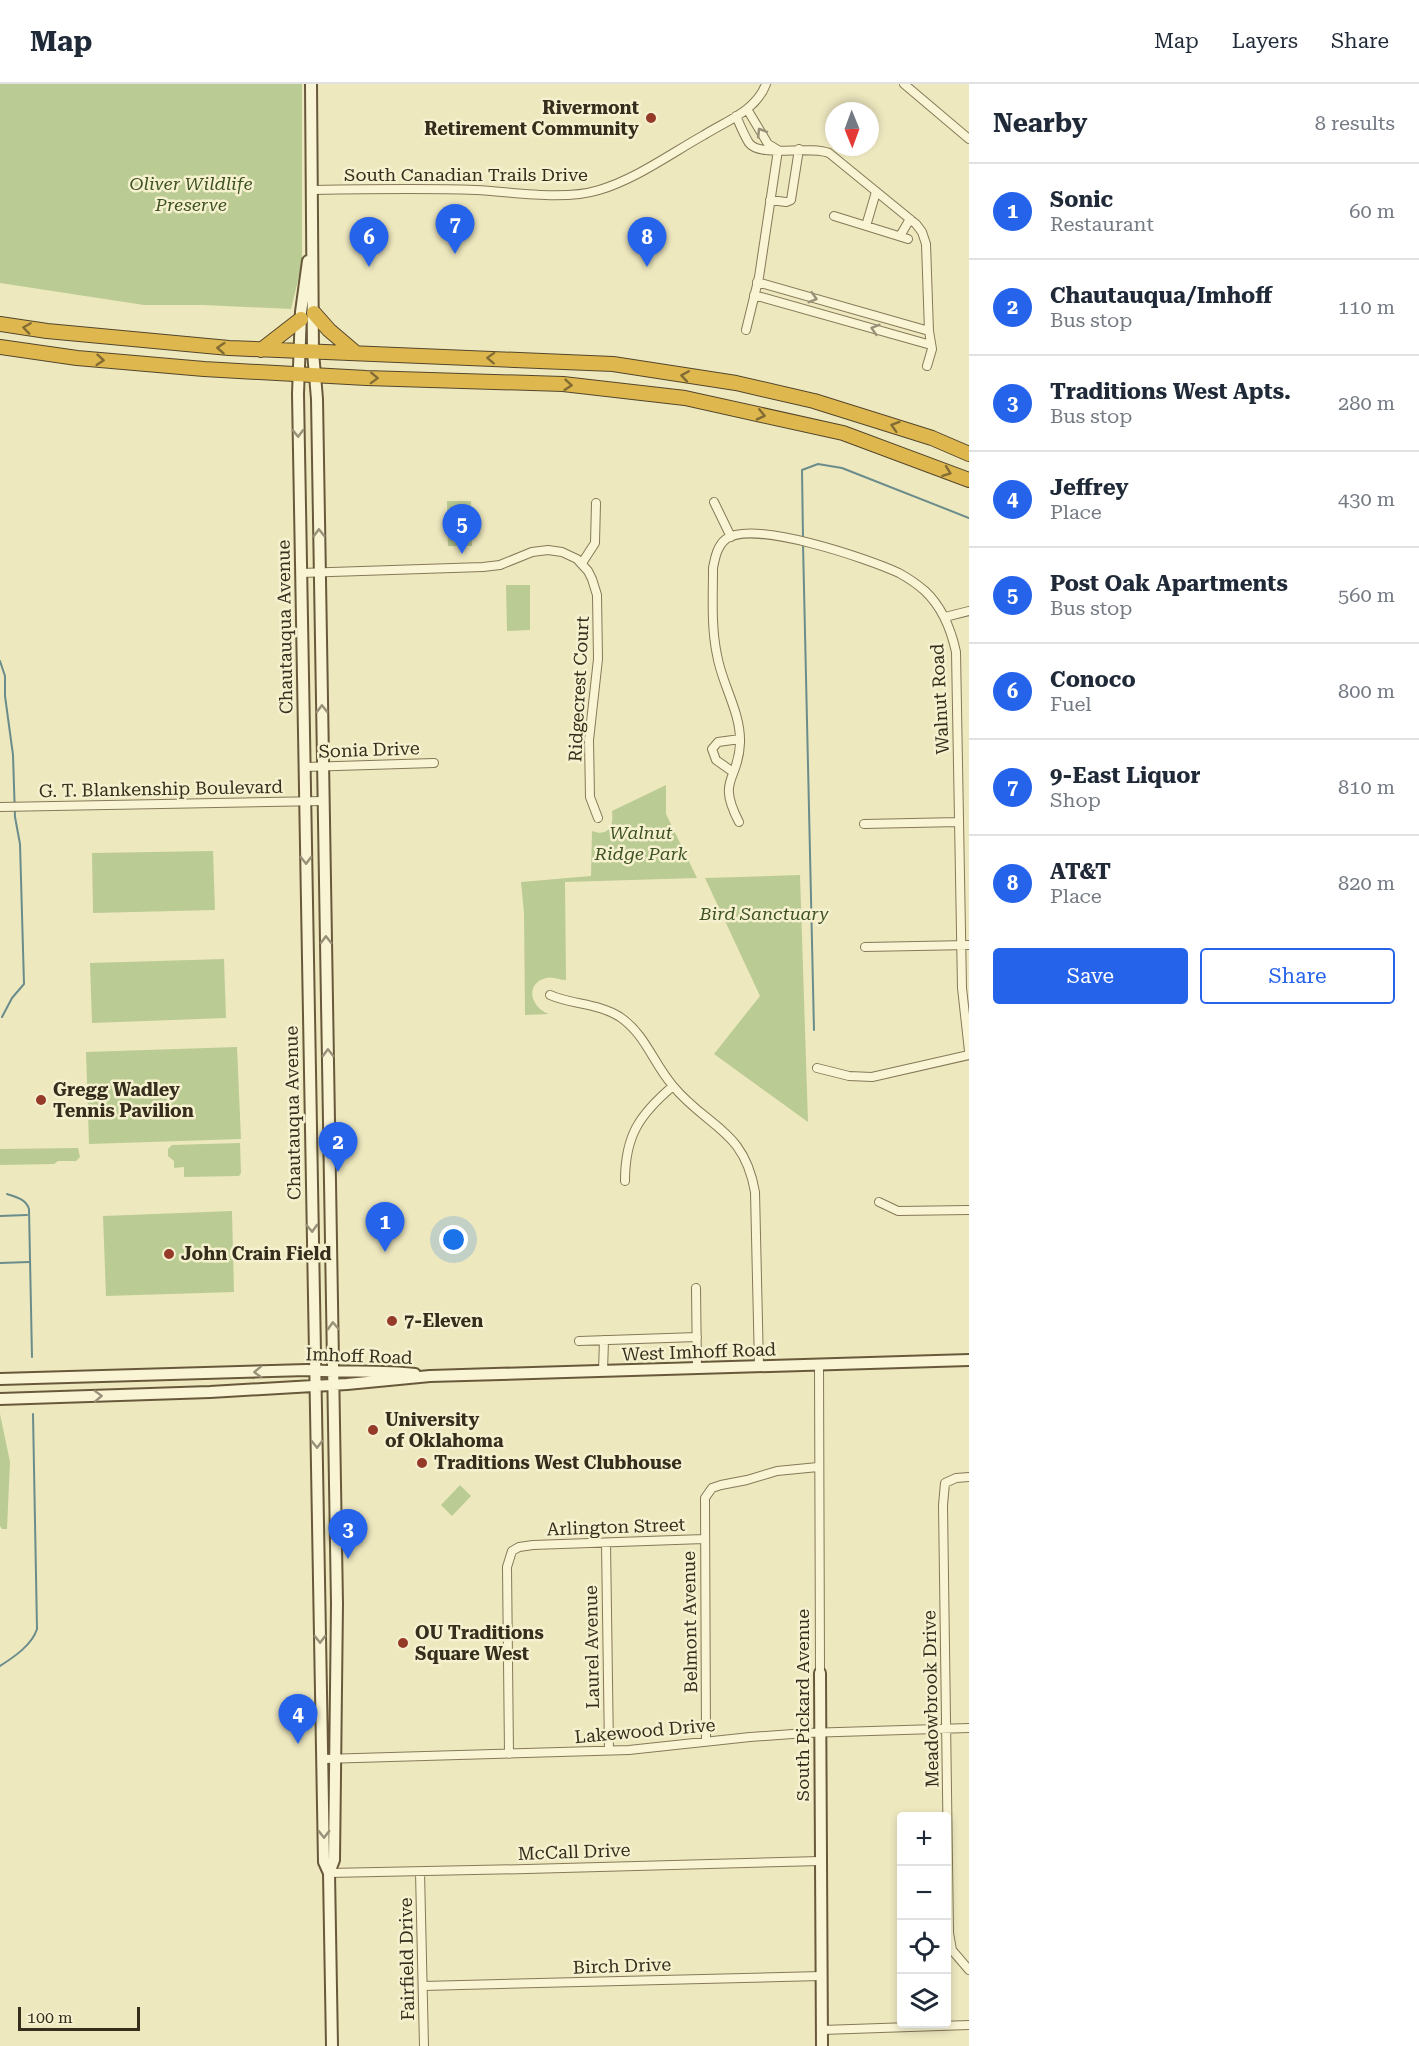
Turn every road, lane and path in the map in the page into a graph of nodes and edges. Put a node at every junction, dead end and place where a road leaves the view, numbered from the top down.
1 (311, 84) edge
2 (766, 84) edge
3 (904, 84) edge
4 (747, 109) junction
5 (736, 116) junction
6 (969, 138) edge
7 (799, 149) junction
8 (778, 150) junction
9 (312, 190) junction
10 (876, 192) junction
11 (770, 200) junction
12 (834, 216) dead end
13 (910, 219) junction
14 (313, 222) junction
15 (866, 226) junction
16 (757, 282) junction
17 (754, 295) junction
18 (314, 313) junction
19 (301, 319) junction
20 (0, 324) edge
21 (746, 330) dead end
22 (929, 331) junction
23 (931, 345) junction
24 (0, 347) edge
25 (261, 350) junction
26 (307, 352) junction
27 (356, 353) junction
28 (927, 366) dead end
29 (299, 374) junction
30 (315, 375) junction
31 (969, 454) edge
32 (969, 480) edge
33 (714, 502) dead end
34 (596, 503) dead end
35 (730, 537) junction
36 (582, 563) junction
37 (319, 572) junction
38 (301, 573) junction
39 (969, 610) edge
40 (945, 617) junction
41 (740, 739) junction
42 (434, 763) dead end
43 (304, 767) junction
44 (323, 768) junction
45 (733, 772) junction
46 (958, 786) junction
47 (969, 786) edge
48 (305, 801) junction
49 (323, 801) junction
50 (1, 807) edge
51 (598, 818) dead end
52 (739, 822) dead end
53 (959, 822) junction
54 (864, 824) dead end
55 (965, 945) edge
56 (865, 947) dead end
57 (550, 995) dead end
58 (969, 1053) edge
59 (817, 1068) dead end
60 (672, 1086) junction
61 (625, 1181) dead end
62 (879, 1202) dead end
63 (969, 1210) edge
64 (696, 1288) dead end
65 (697, 1336) junction
66 (604, 1340) junction
67 (579, 1341) dead end
68 (969, 1359) edge
69 (819, 1364) junction
70 (759, 1366) junction
71 (697, 1368) junction
72 (316, 1371) junction
73 (603, 1371) junction
74 (333, 1373) junction
75 (430, 1376) junction
76 (0, 1379) edge
77 (334, 1385) junction
78 (316, 1386) junction
79 (0, 1399) edge
80 (818, 1467) junction
81 (969, 1478) edge
82 (704, 1539) junction
83 (606, 1543) junction
84 (820, 1673) joint
85 (969, 1728) edge
86 (946, 1729) junction
87 (820, 1733) junction
88 (706, 1741) junction
89 (609, 1750) junction
90 (509, 1754) junction
91 (328, 1759) junction
92 (820, 1861) junction
93 (420, 1872) junction
94 (329, 1873) junction
95 (969, 1970) edge
96 (821, 1976) junction
97 (423, 1986) junction
98 (969, 2025) edge
99 (822, 2030) junction
100 (332, 2046) edge
101 (424, 2046) edge
102 (822, 2046) edge

1 - 9 main road
2 - 4 street, South Canadian Trails Drive
3 - 6 street
4 - 5 street, South Canadian Trails Drive
8 -> 4 street
5 - 8 street
5 - 9 street, South Canadian Trails Drive
7 - 8 street
7 - 10 street
7 - 11 street
8 - 11 street
9 - 14 main road
10 - 13 street
10 - 15 street
11 - 16 street
12 - 15 street
13 - 15 street
13 - 22 street
14 - 18 main road
14 - 19 main road
16 - 17 street
16 -> 22 street
17 - 21 street
23 -> 17 street
18 - 26 main road
18 - 27 highway
19 - 25 highway
19 - 26 main road
25 -> 20 highway
22 - 23 street
23 - 28 street
24 -> 29 highway
25 - 26 highway
26 - 27 highway
26 - 29 main road, Chautauqua Avenue
26 - 30 main road, Chautauqua Avenue
31 -> 27 highway
29 - 30 highway
29 -> 38 main road, Chautauqua Avenue
30 -> 32 highway
37 -> 30 main road, Chautauqua Avenue
33 - 35 street
34 - 36 street
35 - 40 street, Walnut Road
35 - 41 street
36 - 37 street
36 - 51 street, Ridgecrest Court
37 - 38 street
44 -> 37 main road, Chautauqua Avenue
38 - 43 main road, Chautauqua Avenue
39 - 40 street
40 - 46 street, Walnut Road
41 - 45 street
41 - 45 street
42 - 44 street, Sonia Drive
43 - 44 street, Sonia Drive
43 - 48 main road, Chautauqua Avenue
44 - 49 main road, Chautauqua Avenue
45 - 52 street
46 - 47 street
46 - 53 street, Walnut Road
48 - 49 street, G. T. Blankenship Boulevard
48 - 50 street, G. T. Blankenship Boulevard
48 -> 72 main road, Chautauqua Avenue
74 -> 49 main road, Chautauqua Avenue
53 - 54 street
53 - 55 street, Walnut Road
55 - 56 street
55 - 58 street, Walnut Road
57 - 60 street
58 - 59 street
60 - 61 street
60 - 70 street
62 - 63 street
64 - 65 street
65 - 66 street
65 - 71 street
66 - 67 street
66 - 73 street
68 - 69 main road, West Imhoff Road
69 - 70 main road, West Imhoff Road
69 - 80 street, South Pickard Avenue
70 - 71 main road, West Imhoff Road
71 - 73 main road, West Imhoff Road
72 - 74 main road, Imhoff Road
72 -> 76 main road, Imhoff Road
72 - 78 main road, Chautauqua Avenue
73 - 75 main road, West Imhoff Road
74 - 75 main road, Imhoff Road
74 - 77 main road, Chautauqua Avenue
75 - 77 main road, Imhoff Road
77 - 78 main road, Imhoff Road
77 - 91 main road, Chautauqua Avenue
79 -> 78 main road, Imhoff Road
78 -> 91 main road, Chautauqua Avenue
80 - 82 street, Arlington Street
80 - 84 street, South Pickard Avenue
81 - 86 street, Meadowbrook Drive
82 - 83 street, Arlington Street
82 - 88 street, Belmont Avenue
83 - 89 street, Laurel Avenue
83 - 90 street, Arlington Street
84 - 87 main road, South Pickard Avenue
85 - 86 street, Lakewood Drive
86 - 87 street, Lakewood Drive
86 - 95 street, Meadowbrook Drive
87 - 88 street, Lakewood Drive
87 - 92 main road, South Pickard Avenue
88 - 89 street, Lakewood Drive
89 - 90 street, Lakewood Drive
90 - 91 street, Lakewood Drive
91 - 94 main road, Chautauqua Avenue
92 - 93 street, McCall Drive
92 - 96 main road, South Pickard Avenue
93 - 94 street, McCall Drive
93 - 97 street, Fairfield Drive
94 - 100 main road, Chautauqua Avenue
96 - 97 street, Birch Drive
96 - 99 main road, South Pickard Avenue
97 - 101 street, Fairfield Drive
98 - 99 street
99 - 102 main road, South Pickard Avenue

